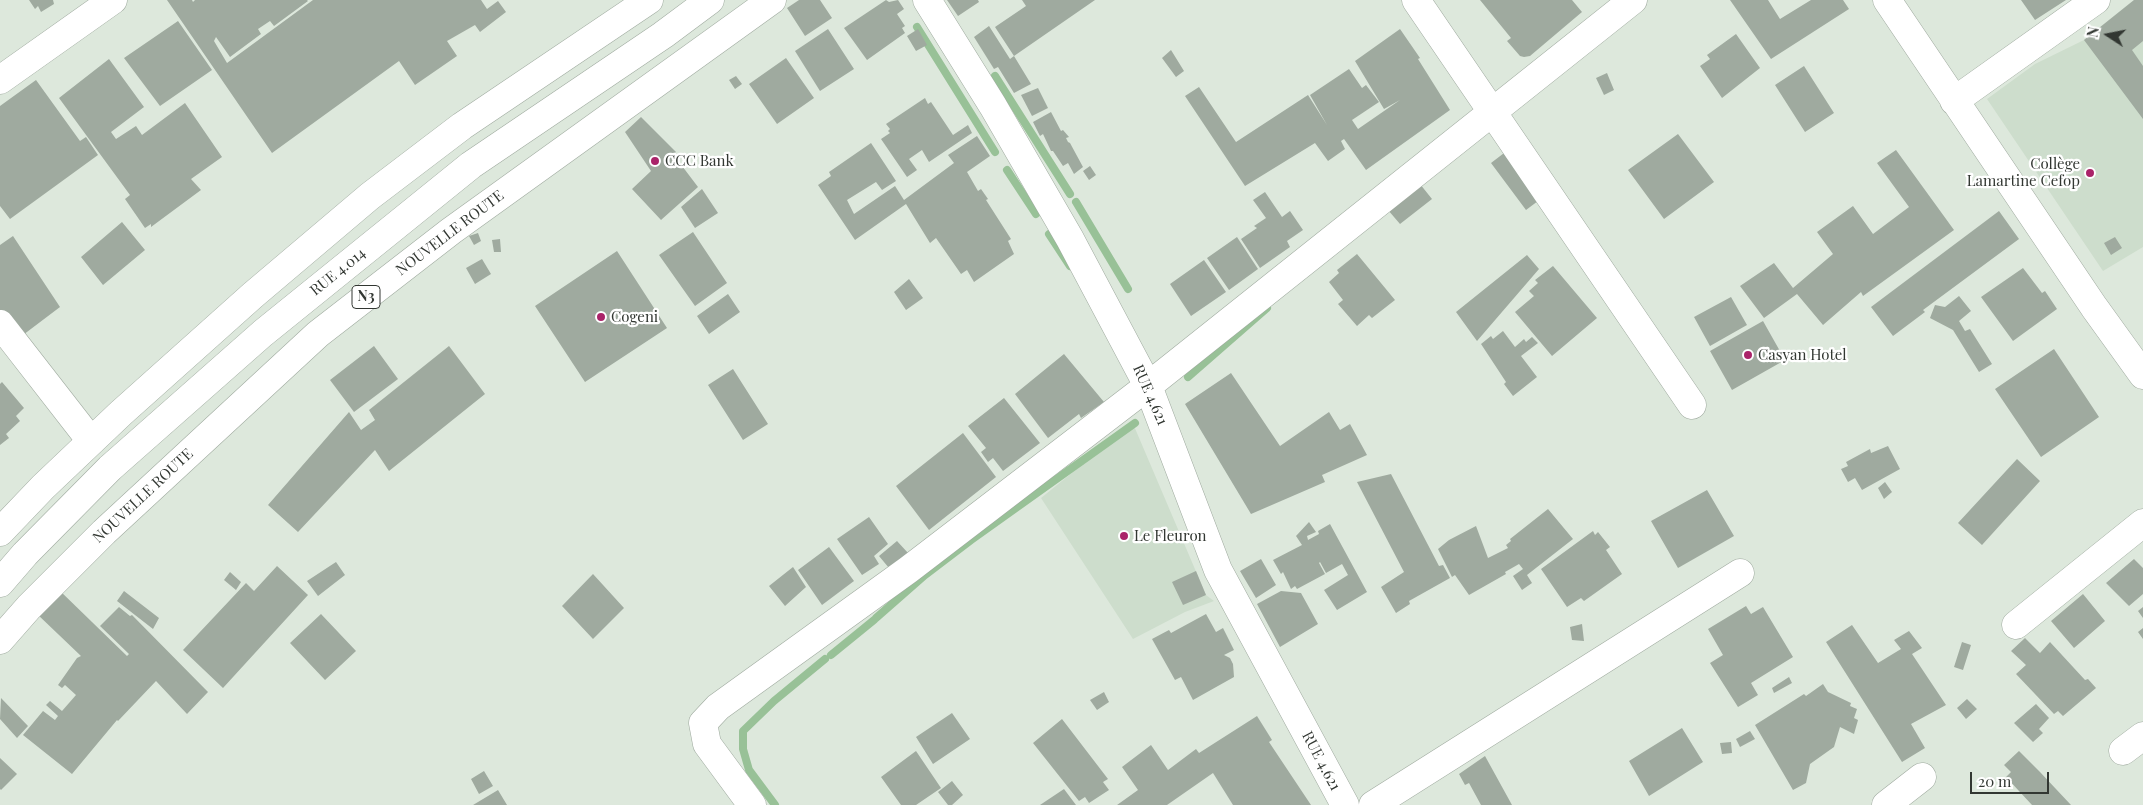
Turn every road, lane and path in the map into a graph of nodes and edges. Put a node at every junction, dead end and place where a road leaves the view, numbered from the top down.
1 (113, 0) edge
2 (649, 0) edge
3 (710, 0) edge
4 (772, 0) edge
5 (926, 0) edge
6 (1416, 0) edge
7 (1633, 0) edge
8 (1887, 0) edge
9 (2096, 0) edge
10 (0, 80) edge
11 (1954, 101) junction
12 (1492, 111) junction
13 (0, 324) edge
14 (2143, 376) edge
15 (1148, 386) junction
16 (1692, 405) dead end
17 (92, 441) junction
18 (2143, 523) edge
19 (0, 532) edge
20 (1740, 573) dead end
21 (0, 583) edge
22 (2016, 625) dead end
23 (0, 640) edge
24 (1922, 777) dead end
25 (752, 805) edge
26 (1345, 805) edge
27 (1373, 805) edge
28 (1886, 805) edge

1 - 10 main road
2 - 17 main road
3 - 21 main road, RUE 4.014
4 - 23 main road, NOUVELLE ROUTE / N3
5 - 15 main road, RUE 4.621
6 - 12 main road
7 - 12 main road
8 - 11 main road
9 - 11 main road
11 - 14 main road
12 - 15 main road
12 - 16 main road
13 - 17 main road
15 - 25 main road
15 - 26 main road, RUE 4.621
17 - 19 main road
18 - 22 main road
20 - 27 main road
24 - 28 main road

